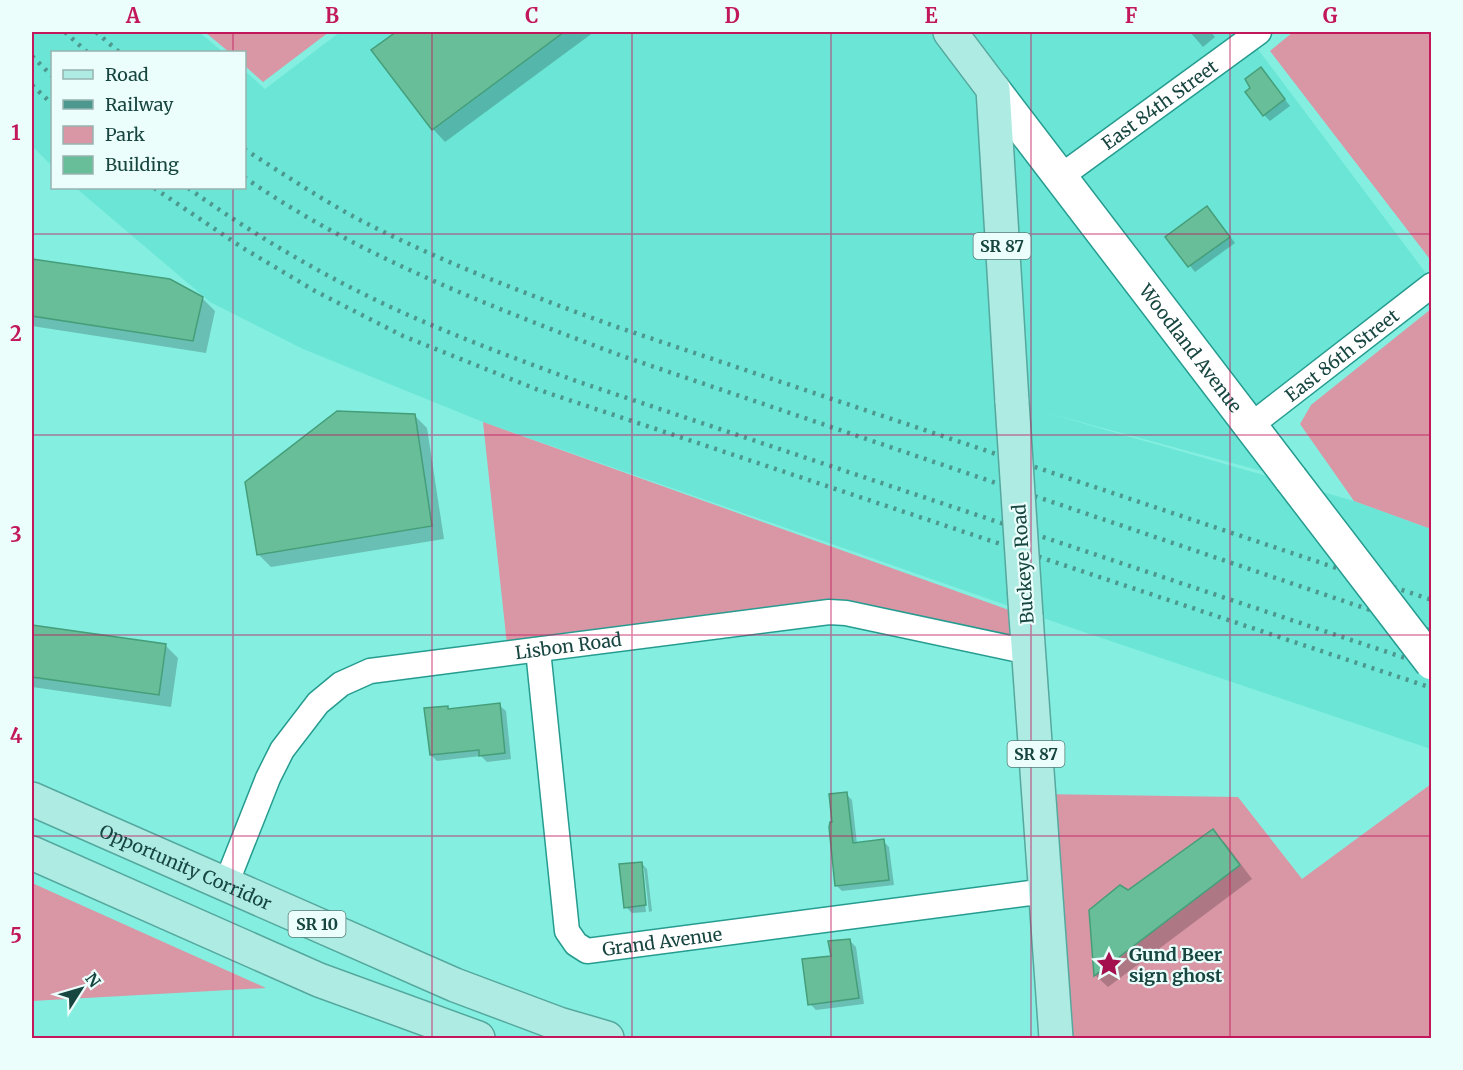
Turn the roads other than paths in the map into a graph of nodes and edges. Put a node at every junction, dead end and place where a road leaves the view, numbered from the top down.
1 (950, 32) edge
2 (1259, 32) edge
3 (993, 89) junction
4 (1060, 177) junction
5 (1431, 285) edge
6 (1250, 426) junction
7 (538, 650) junction
8 (1029, 652) junction
9 (1431, 663) edge
10 (32, 799) edge
11 (32, 853) edge
12 (226, 884) junction
13 (1046, 891) junction
14 (478, 1038) edge
15 (607, 1038) edge
16 (1056, 1038) edge

1 - 3 main road, Woodland Avenue
2 - 4 street, East 84th Street
3 - 4 main road, Woodland Avenue
3 - 8 main road, Buckeye Road / SR 87, bridge
4 - 6 main road, Woodland Avenue
5 - 6 street, East 86th Street
6 - 9 main road, Woodland Avenue, bridge
7 - 8 street, Lisbon Road
7 - 12 street, Lisbon Road
7 - 13 street, Grand Avenue
8 - 13 main road, Buckeye Road / SR 87
10 - 12 main road, Opportunity Corridor / SR 10
11 - 14 main road
12 - 15 main road, Opportunity Corridor / SR 10
13 - 16 main road, Buckeye Road / SR 87

